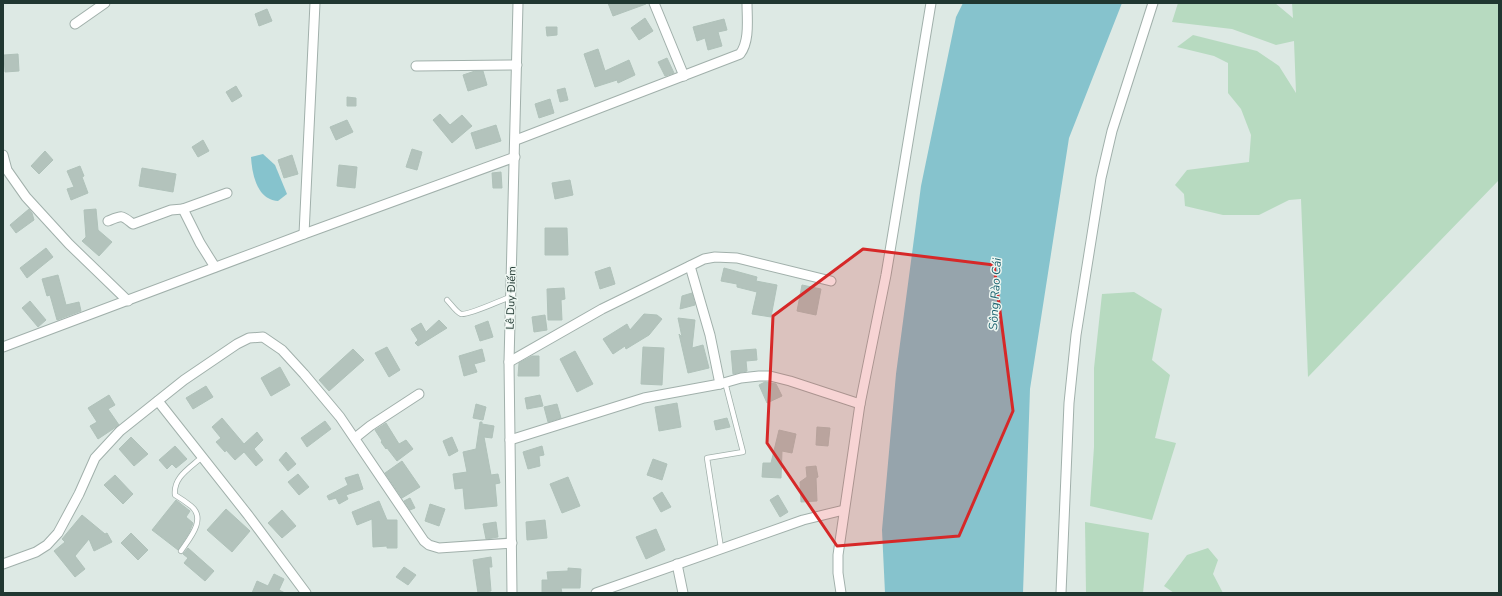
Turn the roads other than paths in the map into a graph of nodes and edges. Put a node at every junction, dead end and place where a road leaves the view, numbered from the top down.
1 (105, 3) edge
2 (315, 3) edge
3 (518, 3) edge
4 (654, 3) edge
5 (747, 3) edge
6 (931, 3) edge
7 (1153, 3) edge
8 (75, 24) dead end
9 (517, 65) junction
10 (416, 66) dead end
11 (684, 76) junction
12 (516, 140) junction
13 (3, 155) edge
14 (515, 156) junction
15 (227, 193) dead end
16 (183, 209) junction
17 (108, 221) dead end
18 (304, 234) junction
19 (690, 266) junction
20 (215, 267) junction
21 (831, 281) dead end
22 (510, 297) junction
23 (447, 300) dead end
24 (128, 301) junction
25 (3, 347) edge
26 (509, 362) junction
27 (722, 383) junction
28 (419, 394) dead end
29 (158, 401) junction
30 (860, 404) junction
31 (355, 438) junction
32 (510, 440) junction
33 (202, 457) junction
34 (844, 510) junction
35 (512, 543) junction
36 (720, 548) junction
37 (181, 551) dead end
38 (3, 564) edge
39 (677, 564) junction
40 (306, 593) edge
41 (512, 593) edge
42 (596, 593) edge
43 (683, 593) edge
44 (841, 593) edge
45 (1061, 593) edge

1 - 8 street
2 - 18 street
3 - 9 street, Lê Duy Điếm
4 - 11 street
5 - 11 street
6 - 30 street
7 - 45 street
9 - 10 street
9 - 12 street, Lê Duy Điếm
11 - 12 street
12 - 14 street, Lê Duy Điếm
13 - 24 street
14 - 18 street
14 - 22 street, Lê Duy Điếm
15 - 16 street
16 - 17 street
16 - 20 street
18 - 20 street
19 - 21 street
19 - 26 street
19 - 27 street
20 - 24 street
22 - 23 lane
22 - 26 street, Lê Duy Điếm
24 - 25 street
26 - 32 street, Lê Duy Điếm
27 - 30 street
27 - 32 street
27 - 36 lane
28 - 31 street
29 - 31 street
29 - 33 street
29 - 38 street
30 - 34 street
31 - 35 street
32 - 35 street, Lê Duy Điếm
33 - 37 lane
33 - 40 street
34 - 36 street
34 - 44 street
35 - 41 street, Lê Duy Điếm
36 - 39 street
39 - 42 street
39 - 43 street

